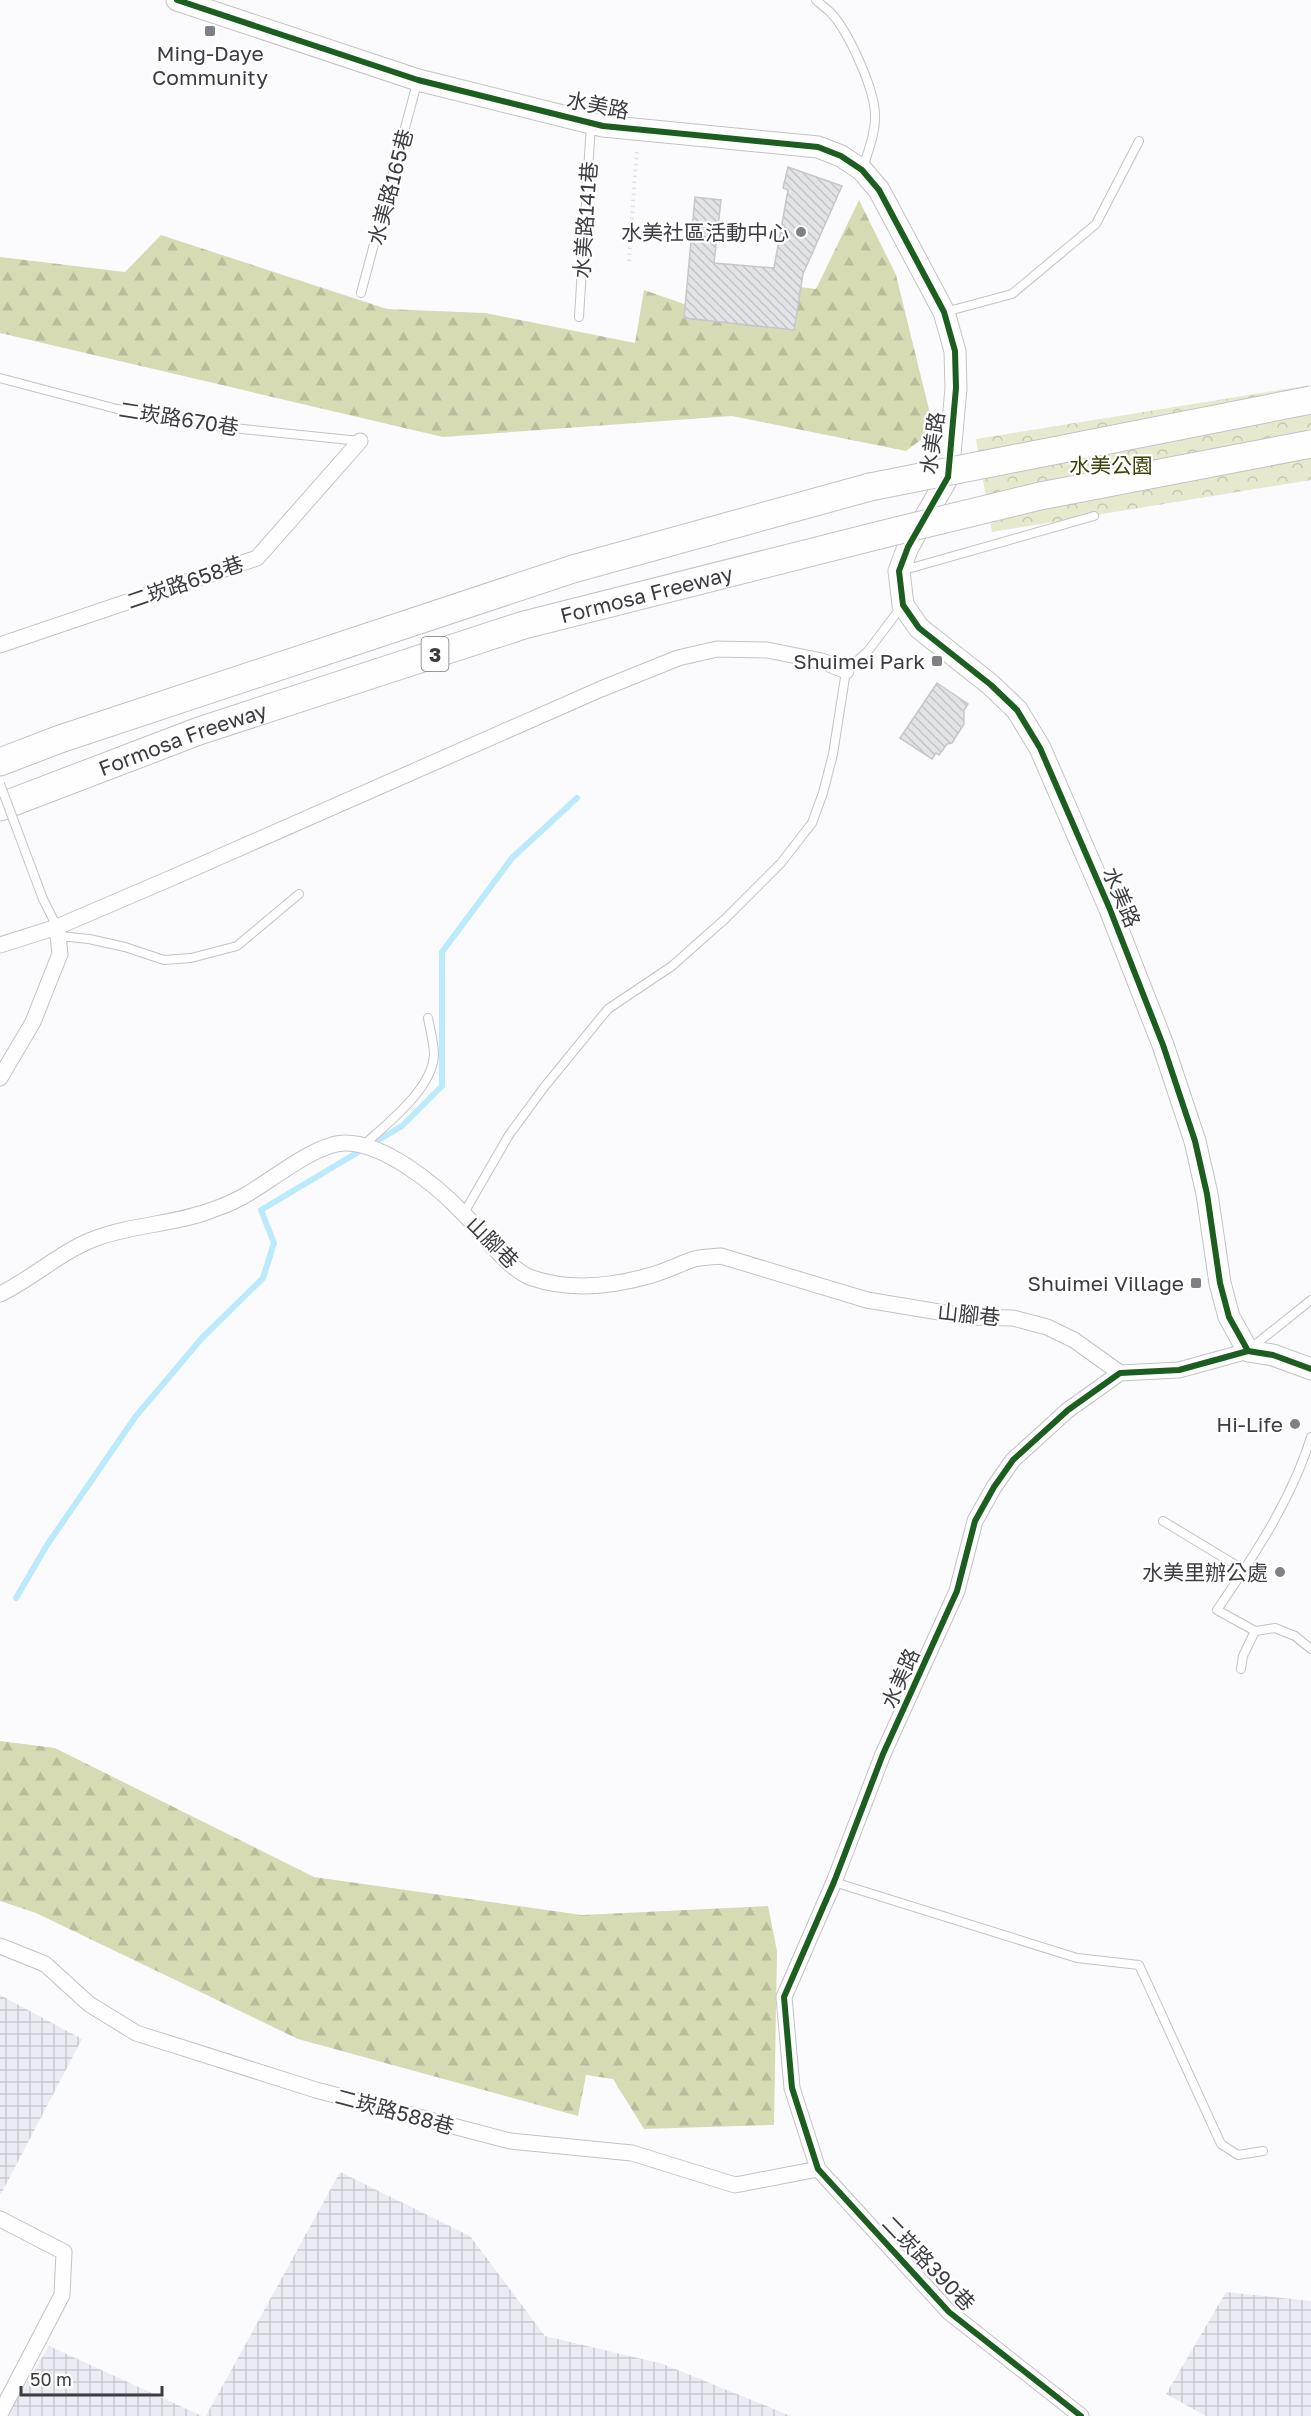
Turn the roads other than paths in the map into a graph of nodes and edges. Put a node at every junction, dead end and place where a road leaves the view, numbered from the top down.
1 (177, 0) edge
2 (816, 0) edge
3 (418, 80) junction
4 (591, 123) junction
5 (1139, 141) dead end
6 (862, 170) junction
7 (361, 293) dead end
8 (944, 312) junction
9 (579, 317) dead end
10 (0, 378) edge
11 (1311, 399) edge
12 (360, 441) joint
13 (1311, 444) edge
14 (1094, 516) dead end
15 (899, 571) junction
16 (903, 605) junction
17 (0, 645) edge
18 (846, 671) junction
19 (0, 762) edge
20 (0, 784) edge
21 (0, 807) edge
22 (299, 894) dead end
23 (58, 931) junction
24 (0, 945) edge
25 (428, 1018) dead end
26 (0, 1078) edge
27 (363, 1146) junction
28 (464, 1213) junction
29 (0, 1294) edge
30 (1311, 1300) edge
31 (1248, 1351) junction
32 (1311, 1369) edge
33 (1120, 1373) junction
34 (1311, 1437) edge
35 (1163, 1521) dead end
36 (1244, 1570) junction
37 (1255, 1631) junction
38 (1311, 1649) edge
39 (1242, 1669) dead end
40 (834, 1882) junction
41 (0, 1946) edge
42 (1263, 2151) dead end
43 (818, 2169) junction
44 (0, 2219) edge
45 (0, 2414) edge
46 (1081, 2416) edge

1 - 3 street, 水美路
2 - 6 lane
3 - 4 street, 水美路
3 - 7 lane, 水美路165巷
4 - 6 street, 水美路
4 - 9 lane, 水美路141巷
5 - 8 lane
6 - 8 street, 水美路
8 - 15 street, 水美路
10 - 12 lane, 二崁路670巷
11 - 19 highway, Formosa Freeway / 3, bridge
12 - 17 street, 二崁路658巷
13 - 21 highway, Formosa Freeway / 3, bridge
14 - 15 lane
15 - 16 street, 水美路
16 - 18 lane
16 - 31 street, 水美路
18 - 23 street
18 - 28 lane
20 - 23 lane, bridge
22 - 23 lane
23 - 24 street
23 - 26 street
25 - 27 lane
27 - 28 street, 山腳巷
27 - 29 street, 山腳巷
28 - 33 street, 山腳巷
30 - 31 lane
31 - 32 street
31 - 33 street
33 - 40 street, 水美路
34 - 36 lane
35 - 36 lane
36 - 37 lane
37 - 38 lane
37 - 39 lane
40 - 42 lane
40 - 43 street, 水美路
41 - 43 street, 二崁路588巷
43 - 46 street, 二崁路390巷
44 - 45 street

